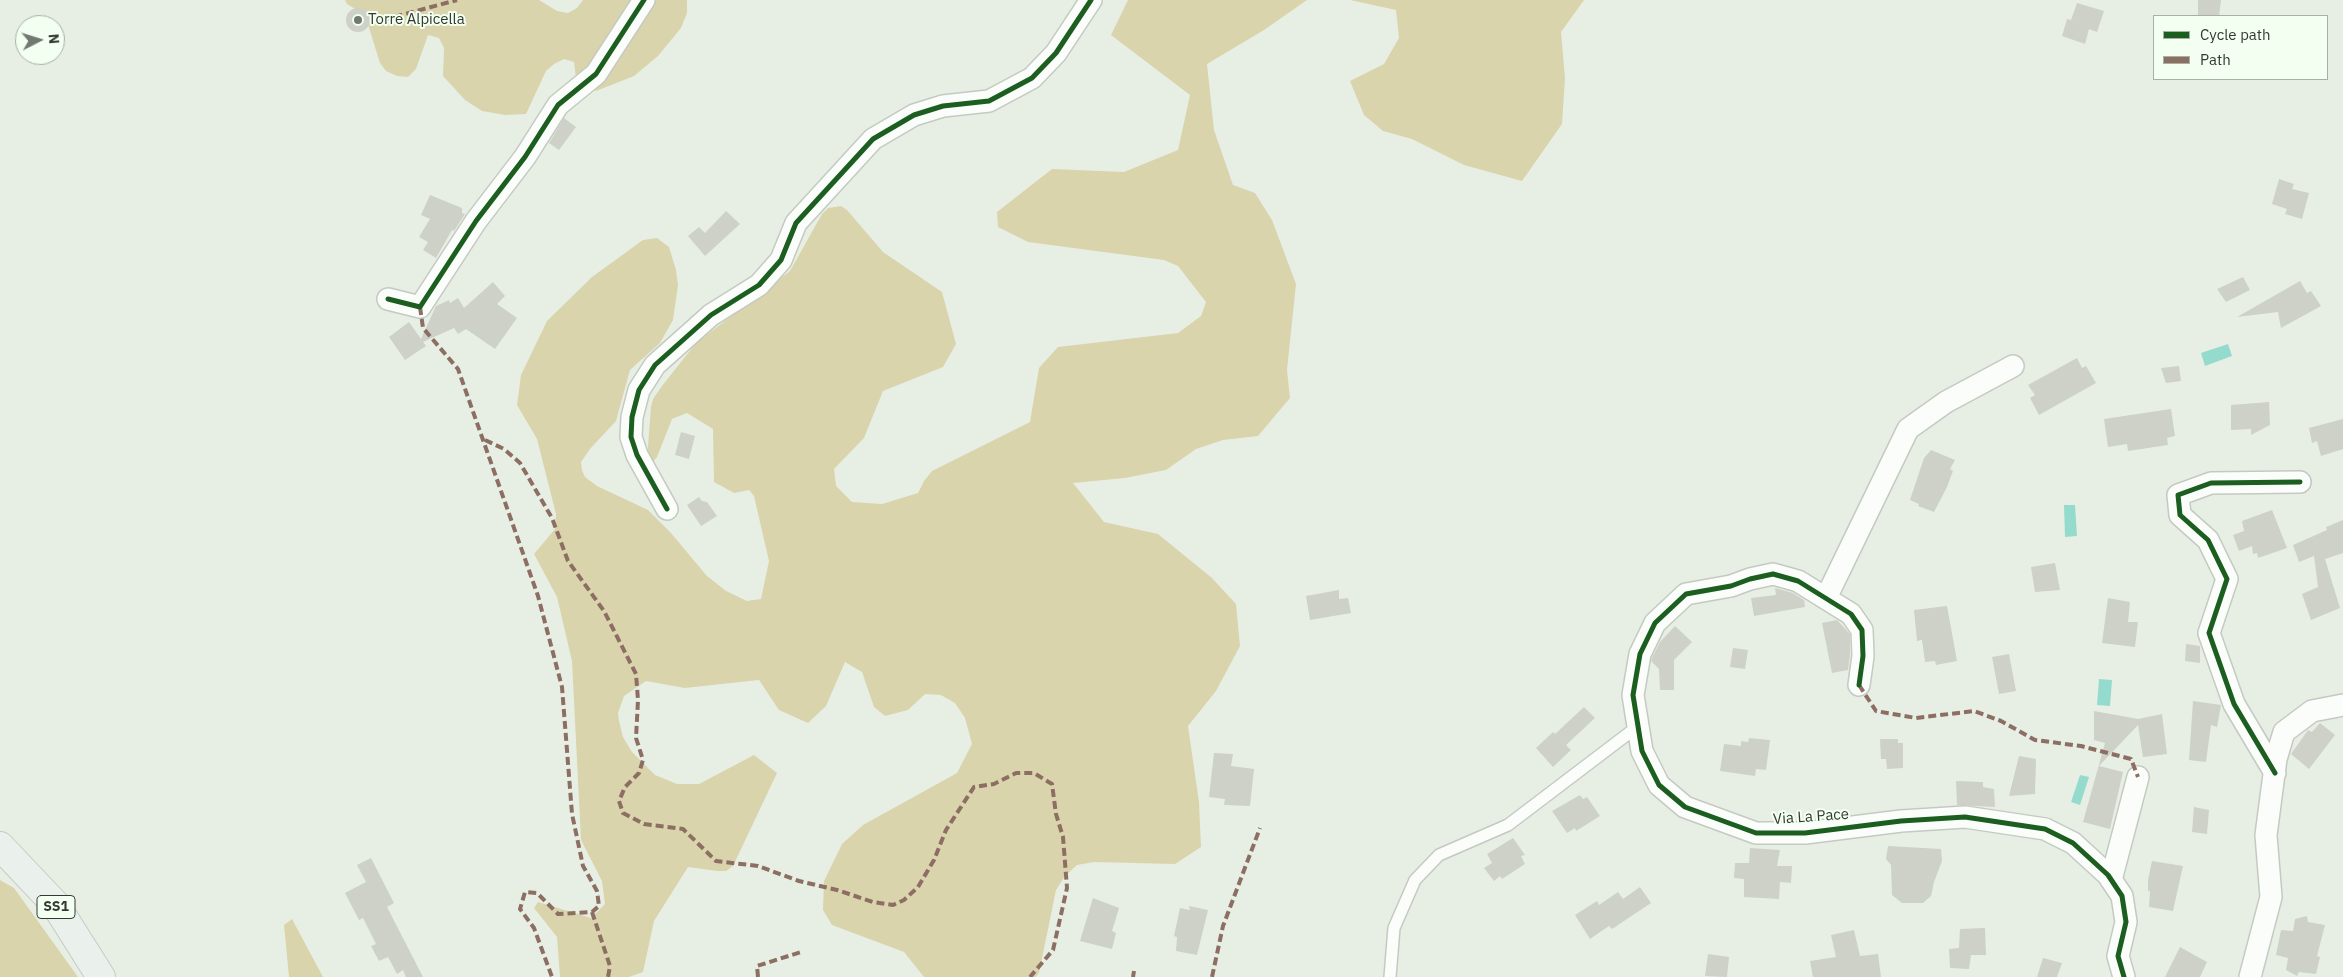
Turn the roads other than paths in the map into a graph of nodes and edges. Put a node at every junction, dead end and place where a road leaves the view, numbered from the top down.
1 (644, 0) edge
2 (1092, 0) edge
3 (388, 299) dead end
4 (2013, 366) dead end
5 (2300, 482) dead end
6 (667, 509) dead end
7 (1826, 598) junction
8 (1859, 686) dead end
9 (2343, 705) edge
10 (1637, 727) junction
11 (2274, 774) junction
12 (2138, 777) dead end
13 (0, 846) edge
14 (2111, 880) junction
15 (101, 977) edge
16 (1390, 977) edge
17 (2124, 977) edge
18 (2250, 977) edge

1 - 3 street
2 - 6 street
4 - 7 street
5 - 11 street
7 - 8 street, Via La Pace
7 - 10 street, Via La Pace
9 - 11 street
10 - 14 street, Via La Pace
10 - 16 lane
11 - 18 street
12 - 14 street
13 - 15 main road, SS1
14 - 17 street, Via La Pace

